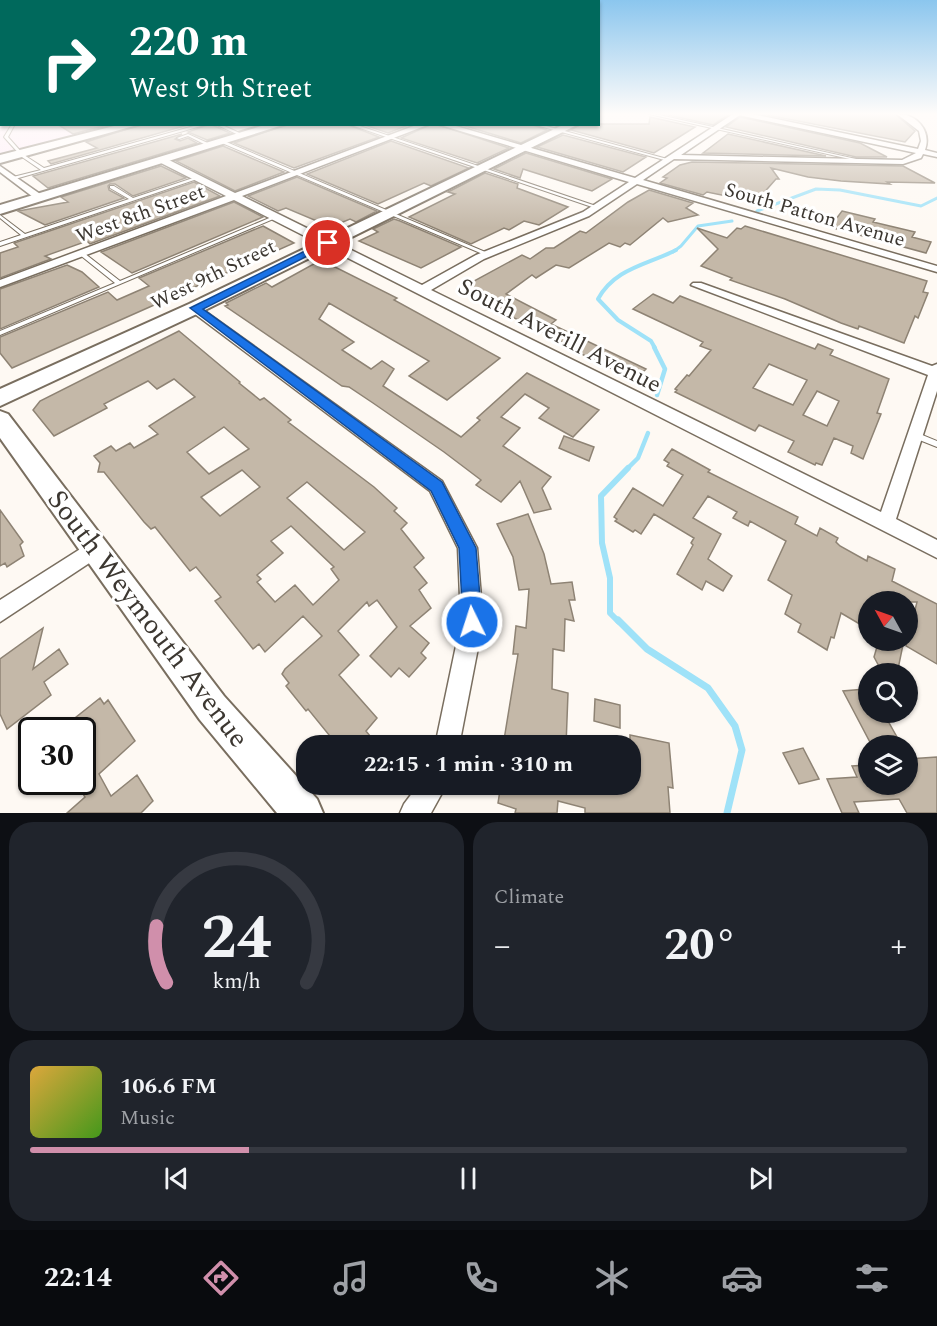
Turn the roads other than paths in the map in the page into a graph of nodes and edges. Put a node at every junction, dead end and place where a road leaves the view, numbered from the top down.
1 (25, 152) edge
2 (107, 152) edge
3 (192, 152) edge
4 (246, 152) edge
5 (356, 152) edge
6 (430, 152) edge
7 (518, 152) edge
8 (535, 152) edge
9 (646, 152) edge
10 (681, 152) edge
11 (823, 152) edge
12 (920, 152) edge
13 (21, 153) junction
14 (672, 158) junction
15 (0, 159) edge
16 (164, 161) junction
17 (872, 163) junction
18 (0, 168) edge
19 (482, 169) junction
20 (44, 170) junction
21 (297, 174) junction
22 (15, 178) junction
23 (198, 178) junction
24 (635, 180) junction
25 (112, 187) dead end
26 (236, 197) junction
27 (40, 198) junction
28 (133, 200) junction
29 (597, 207) junction
30 (0, 210) edge
31 (390, 214) junction
32 (0, 216) edge
33 (276, 217) junction
34 (25, 236) junction
35 (328, 243) junction
36 (0, 244) edge
37 (82, 254) junction
38 (487, 254) junction
39 (937, 269) edge
40 (119, 283) junction
41 (0, 284) edge
42 (697, 285) dead end
43 (421, 291) junction
44 (195, 308) junction
45 (0, 333) edge
46 (936, 371) edge
47 (0, 398) edge
48 (0, 420) edge
49 (915, 435) junction
50 (937, 444) edge
51 (886, 523) junction
52 (96, 548) junction
53 (937, 549) edge
54 (0, 612) edge
55 (449, 735) edge
56 (428, 795) edge
57 (303, 813) edge
58 (413, 813) edge

1 - 13 main road
2 - 20 lane
3 - 16 main road
4 - 21 lane
5 - 21 street, West 8th Street
6 - 19 lane
7 - 19 main road, West 9th Street
8 - 24 street, South Patton Avenue
9 - 14 lane
10 - 14 street
11 - 17 lane
12 - 17 street
13 - 15 main road
13 - 20 lane
14 - 17 street
14 - 24 street
16 - 23 street, South Averill Avenue
16 - 27 main road
18 - 22 street
19 - 29 lane
19 - 31 main road, West 9th Street
20 - 22 lane
21 - 26 street, West 8th Street
21 - 31 lane
22 - 27 street
23 - 26 street, South Averill Avenue
23 - 28 lane
24 - 29 street
24 - 39 street, South Patton Avenue
25 - 28 lane
26 - 33 street, South Averill Avenue
26 - 37 street, West 8th Street
27 - 30 main road
28 - 34 lane
29 - 38 street
31 - 35 main road, West 9th Street
31 - 38 lane
32 - 34 lane
33 - 35 street, South Averill Avenue
33 - 40 lane
34 - 36 lane
35 - 43 street, South Averill Avenue
35 - 44 main road, West 9th Street
37 - 40 lane
37 - 41 street, West 8th Street
38 - 43 street
40 - 45 lane
42 - 46 street
43 - 51 street, South Averill Avenue
44 - 47 main road, West 9th Street
44 - 55 street
46 - 49 street
48 - 52 main road, South Weymouth Avenue
49 - 50 lane
49 - 51 street
51 - 53 street, South Averill Avenue
52 - 54 street
52 - 57 main road, South Weymouth Avenue
56 - 58 street

